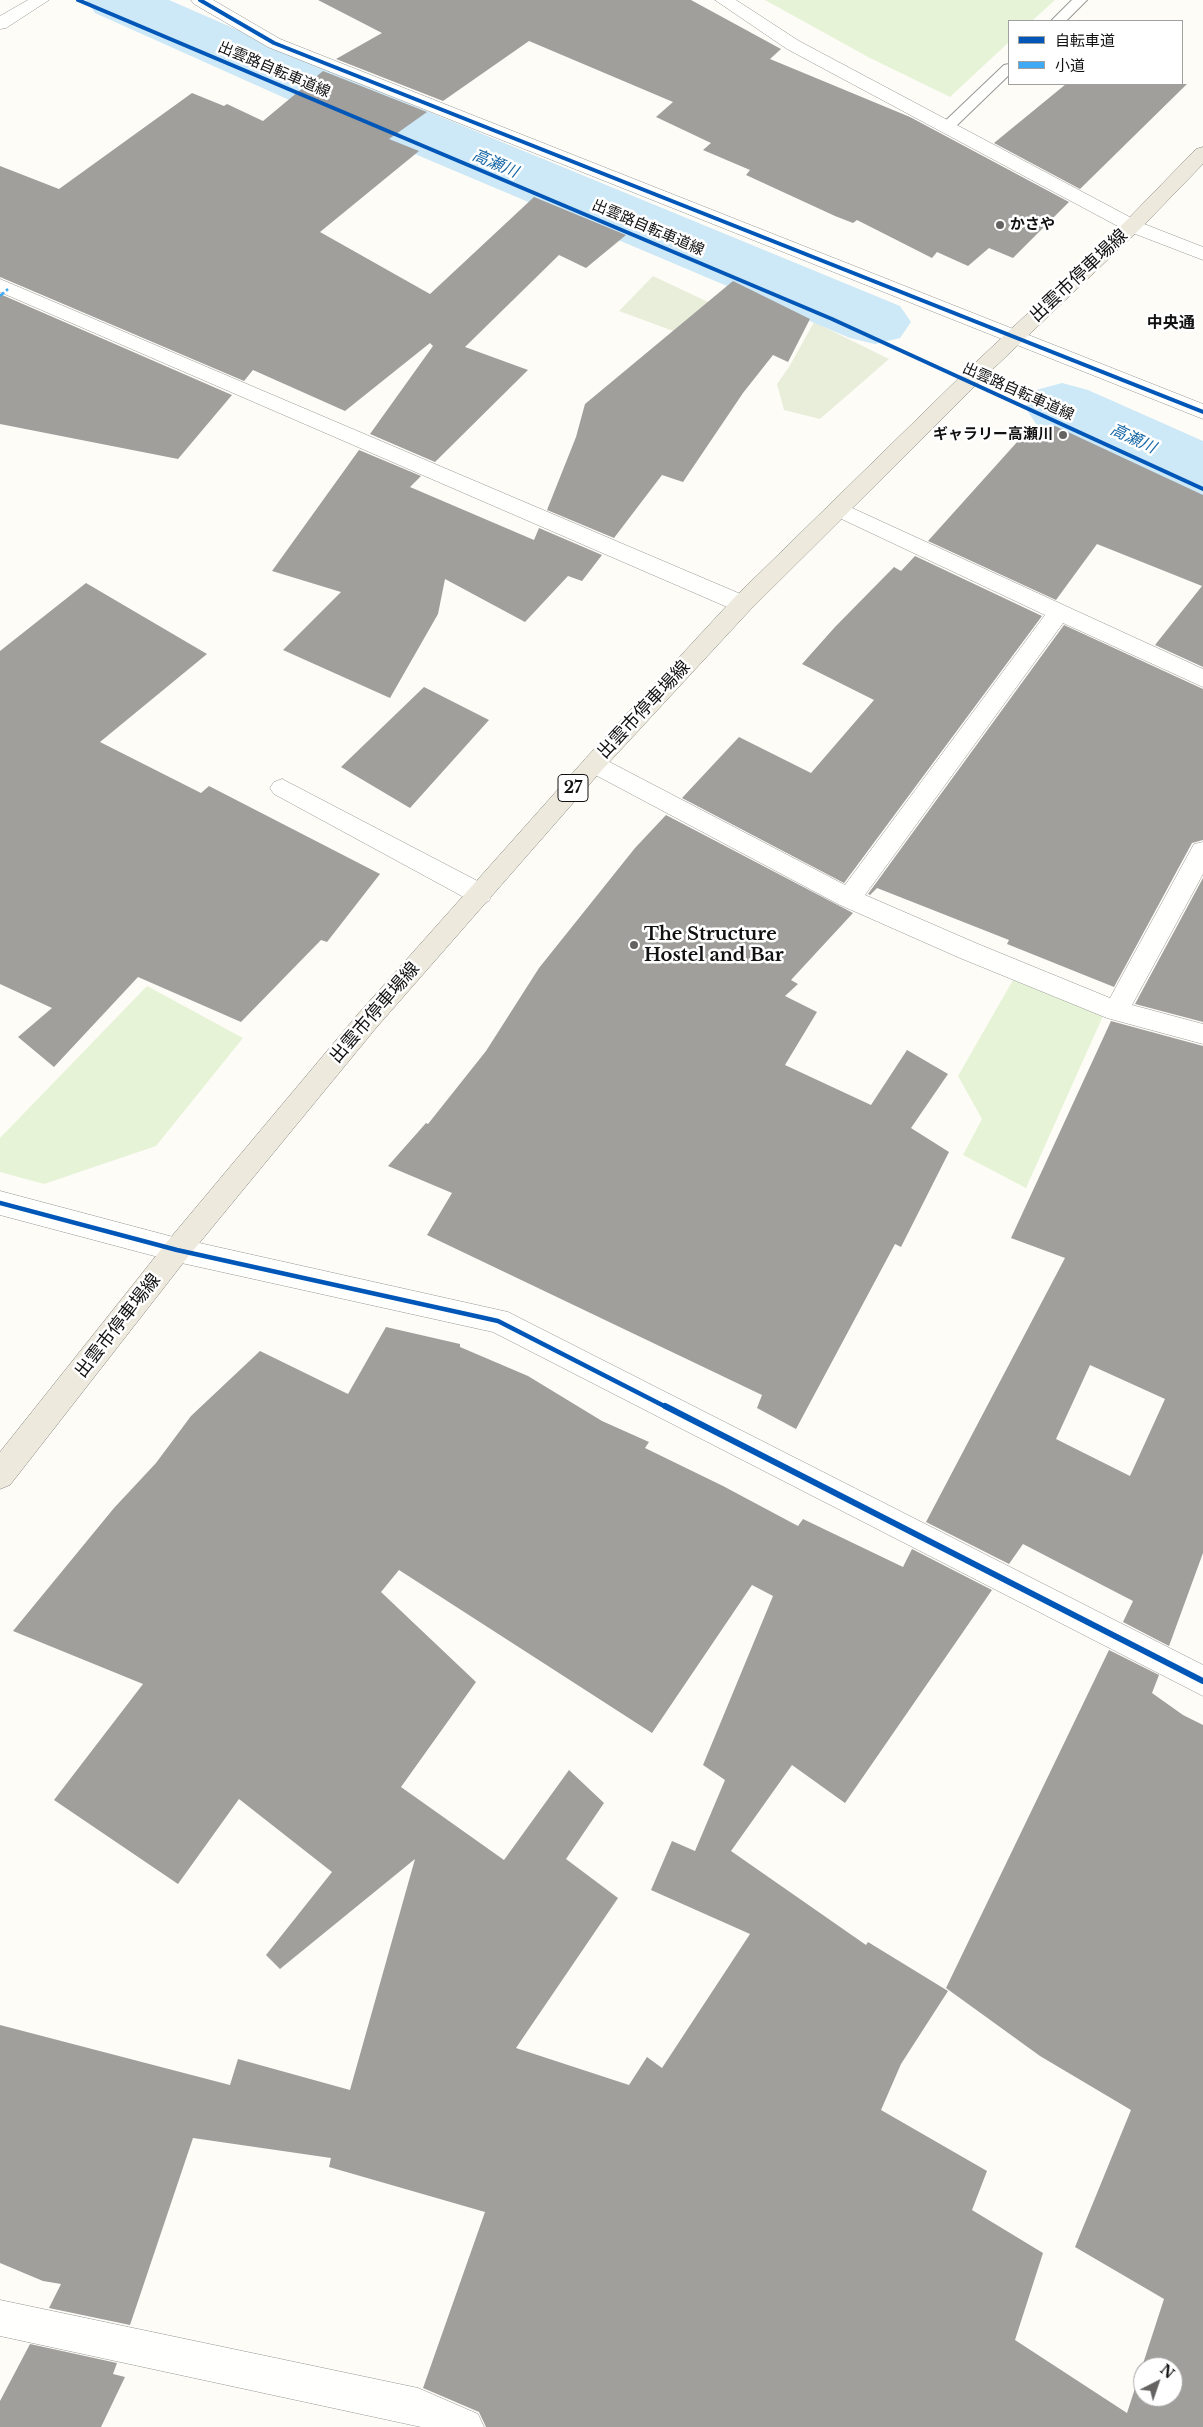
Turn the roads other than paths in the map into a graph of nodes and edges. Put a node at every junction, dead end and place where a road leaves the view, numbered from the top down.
1 (40, 0) edge
2 (200, 0) edge
3 (724, 0) edge
4 (1080, 0) edge
5 (1059, 20) edge
6 (0, 24) edge
7 (1008, 69) edge
8 (947, 128) junction
9 (1203, 153) edge
10 (1132, 226) junction
11 (1203, 254) edge
12 (0, 285) edge
13 (1015, 336) junction
14 (1203, 412) edge
15 (839, 509) junction
16 (742, 604) junction
17 (1060, 611) junction
18 (1203, 679) edge
19 (594, 764) junction
20 (282, 788) dead end
21 (1203, 851) edge
22 (480, 894) junction
23 (849, 898) junction
24 (1116, 1011) junction
25 (1203, 1034) edge
26 (0, 1203) edge
27 (177, 1250) junction
28 (0, 1475) edge
29 (1203, 1681) edge
30 (0, 2318) edge
31 (465, 2427) edge

1 - 6 street
2 - 13 street
3 - 8 street
4 - 5 lane
7 - 8 lane
8 - 10 street
9 - 10 main road, 出雲市停車場線 / 27
10 - 11 street
10 - 13 main road, 出雲市停車場線 / 27
12 - 16 street
13 - 14 street
13 - 15 main road, 出雲市停車場線 / 27
15 - 16 main road, 出雲市停車場線 / 27
15 - 17 street
16 - 19 main road, 出雲市停車場線 / 27
17 - 18 street
17 - 23 street
19 - 22 main road, 出雲市停車場線 / 27
19 - 23 street
20 - 22 street
21 - 24 street
22 - 27 main road, 出雲市停車場線 / 27
23 - 24 street
24 - 25 street
26 - 27 street
27 - 28 main road, 出雲市停車場線 / 27
27 - 29 street
30 - 31 street

